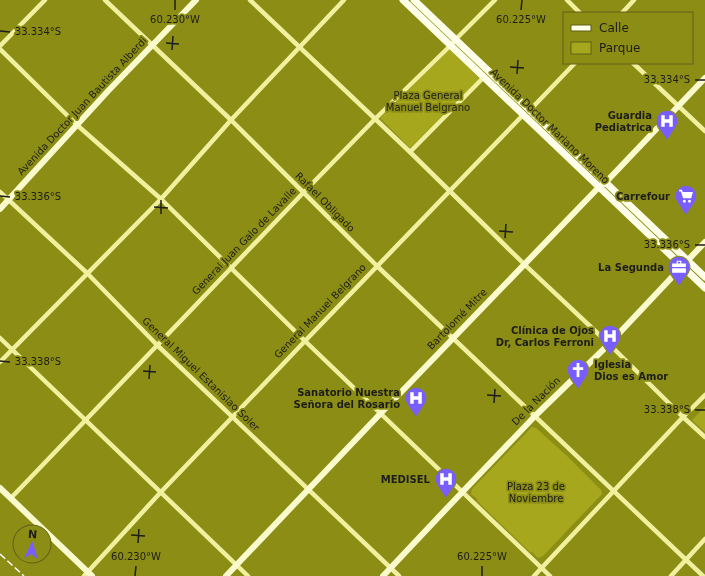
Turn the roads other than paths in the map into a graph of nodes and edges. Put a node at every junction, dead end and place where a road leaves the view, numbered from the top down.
1 (45, 0) edge
2 (104, 0) edge
3 (196, 0) edge
4 (250, 0) edge
5 (344, 0) edge
6 (403, 0) edge
7 (414, 0) edge
8 (495, 0) edge
9 (567, 0) edge
10 (634, 0) edge
11 (579, 12) edge
12 (623, 12) edge
13 (456, 39) junction
14 (451, 45) junction
15 (0, 46) edge
16 (152, 46) junction
17 (299, 47) junction
18 (0, 49) edge
19 (573, 64) edge
20 (634, 64) edge
21 (484, 77) junction
22 (705, 78) edge
23 (678, 106) junction
24 (530, 110) junction
25 (523, 115) junction
26 (375, 119) junction
27 (231, 120) junction
28 (77, 125) junction
29 (705, 131) edge
30 (410, 152) junction
31 (606, 182) junction
32 (599, 187) junction
33 (450, 191) junction
34 (0, 192) edge
35 (303, 193) junction
36 (161, 198) junction
37 (9, 200) junction
38 (0, 209) edge
39 (705, 242) edge
40 (688, 260) junction
41 (524, 264) junction
42 (377, 266) junction
43 (682, 266) junction
44 (230, 268) junction
45 (87, 273) junction
46 (705, 277) edge
47 (705, 288) edge
48 (0, 338) edge
49 (453, 338) junction
50 (305, 341) junction
51 (609, 344) junction
52 (157, 345) junction
53 (11, 350) junction
54 (0, 362) edge
55 (705, 395) edge
56 (380, 414) junction
57 (535, 416) junction
58 (232, 417) junction
59 (683, 417) junction
60 (86, 421) junction
61 (705, 436) edge
62 (0, 488) edge
63 (308, 489) junction
64 (614, 491) junction
65 (160, 492) junction
66 (462, 492) junction
67 (11, 498) junction
68 (705, 539) edge
69 (686, 560) junction
70 (236, 565) junction
71 (391, 568) junction
72 (542, 568) junction
73 (88, 575) edge
74 (226, 576) edge
75 (248, 576) edge
76 (383, 576) edge
77 (399, 576) edge
78 (534, 576) edge
79 (550, 576) edge
80 (671, 576) edge
81 (703, 576) edge

1 - 15 street
2 - 16 street, Rafael Obligado
3 - 16 street, Avenida Doctor Juan Bautista Alberdi
4 - 17 street
5 - 17 street
6 - 14 main road, Avenida Doctor Mariano Moreno
7 - 13 main road, Avenida Doctor Mariano Moreno
8 - 13 street, General Juan Galo de Lavalle
9 - 11 street
10 - 12 street
13 - 14 street, General Juan Galo de Lavalle
13 - 24 main road, Avenida Doctor Mariano Moreno
14 - 21 main road, Avenida Doctor Mariano Moreno
14 - 26 street, General Juan Galo de Lavalle
16 - 27 street, Rafael Obligado
16 - 28 street, Avenida Doctor Juan Bautista Alberdi
17 - 26 street
17 - 27 street
18 - 28 street
19 - 24 street, General Manuel Belgrano
20 - 23 street
21 - 25 main road, Avenida Doctor Mariano Moreno
21 - 30 street
22 - 23 street, Bartolomé Mitre
23 - 29 street
23 - 31 street, Bartolomé Mitre
24 - 25 street, General Manuel Belgrano
24 - 31 main road, Avenida Doctor Mariano Moreno
25 - 32 main road, Avenida Doctor Mariano Moreno
25 - 33 street, General Manuel Belgrano
26 - 30 street
26 - 35 street, General Juan Galo de Lavalle
27 - 35 street, Rafael Obligado
27 - 36 street
28 - 36 street
28 - 37 street, Avenida Doctor Juan Bautista Alberdi
30 - 33 street
31 - 32 street, Bartolomé Mitre
31 - 40 main road, Avenida Doctor Mariano Moreno
32 - 41 street, Bartolomé Mitre
32 - 43 main road, Avenida Doctor Mariano Moreno
33 - 41 street
33 - 42 street, General Manuel Belgrano
34 - 37 street, General Miguel Estanislao Soler
35 - 42 street, Rafael Obligado
35 - 44 street, General Juan Galo de Lavalle
36 - 44 street
36 - 45 street
37 - 38 street, Avenida Doctor Juan Bautista Alberdi
37 - 45 street, General Miguel Estanislao Soler
39 - 40 street, De la Nación
40 - 43 street, De la Nación
40 - 46 main road, Avenida Doctor Mariano Moreno
41 - 49 street, Bartolomé Mitre
41 - 51 street
42 - 49 street, Rafael Obligado
42 - 50 street, General Manuel Belgrano
43 - 47 main road, Avenida Doctor Mariano Moreno
43 - 51 street, De la Nación
44 - 50 street
44 - 52 street, General Juan Galo de Lavalle
45 - 52 street, General Miguel Estanislao Soler
45 - 53 street
48 - 53 street
49 - 56 street, Bartolomé Mitre
49 - 57 street, Rafael Obligado
50 - 56 street
50 - 58 street, General Manuel Belgrano
51 - 57 street, De la Nación
51 - 59 street
52 - 58 street, General Miguel Estanislao Soler
52 - 60 street, General Juan Galo de Lavalle
53 - 54 street
53 - 60 street
55 - 59 street
56 - 63 street, Bartolomé Mitre
56 - 66 street
57 - 64 street, Rafael Obligado
57 - 66 street, De la Nación
58 - 63 street, General Miguel Estanislao Soler
58 - 65 street, General Manuel Belgrano
59 - 61 street
59 - 64 street
60 - 65 street
60 - 67 street, General Juan Galo de Lavalle
62 - 67 street
63 - 70 street, Bartolomé Mitre
63 - 71 street, General Miguel Estanislao Soler
64 - 69 street, Rafael Obligado
64 - 72 street
65 - 70 street
65 - 73 street, General Manuel Belgrano
66 - 71 street, De la Nación
66 - 72 street
67 - 73 street
68 - 69 street
69 - 80 street
69 - 81 street, Rafael Obligado
70 - 74 street, Bartolomé Mitre
70 - 75 street
71 - 76 street, De la Nación
71 - 77 street, General Miguel Estanislao Soler
72 - 78 street
72 - 79 street

